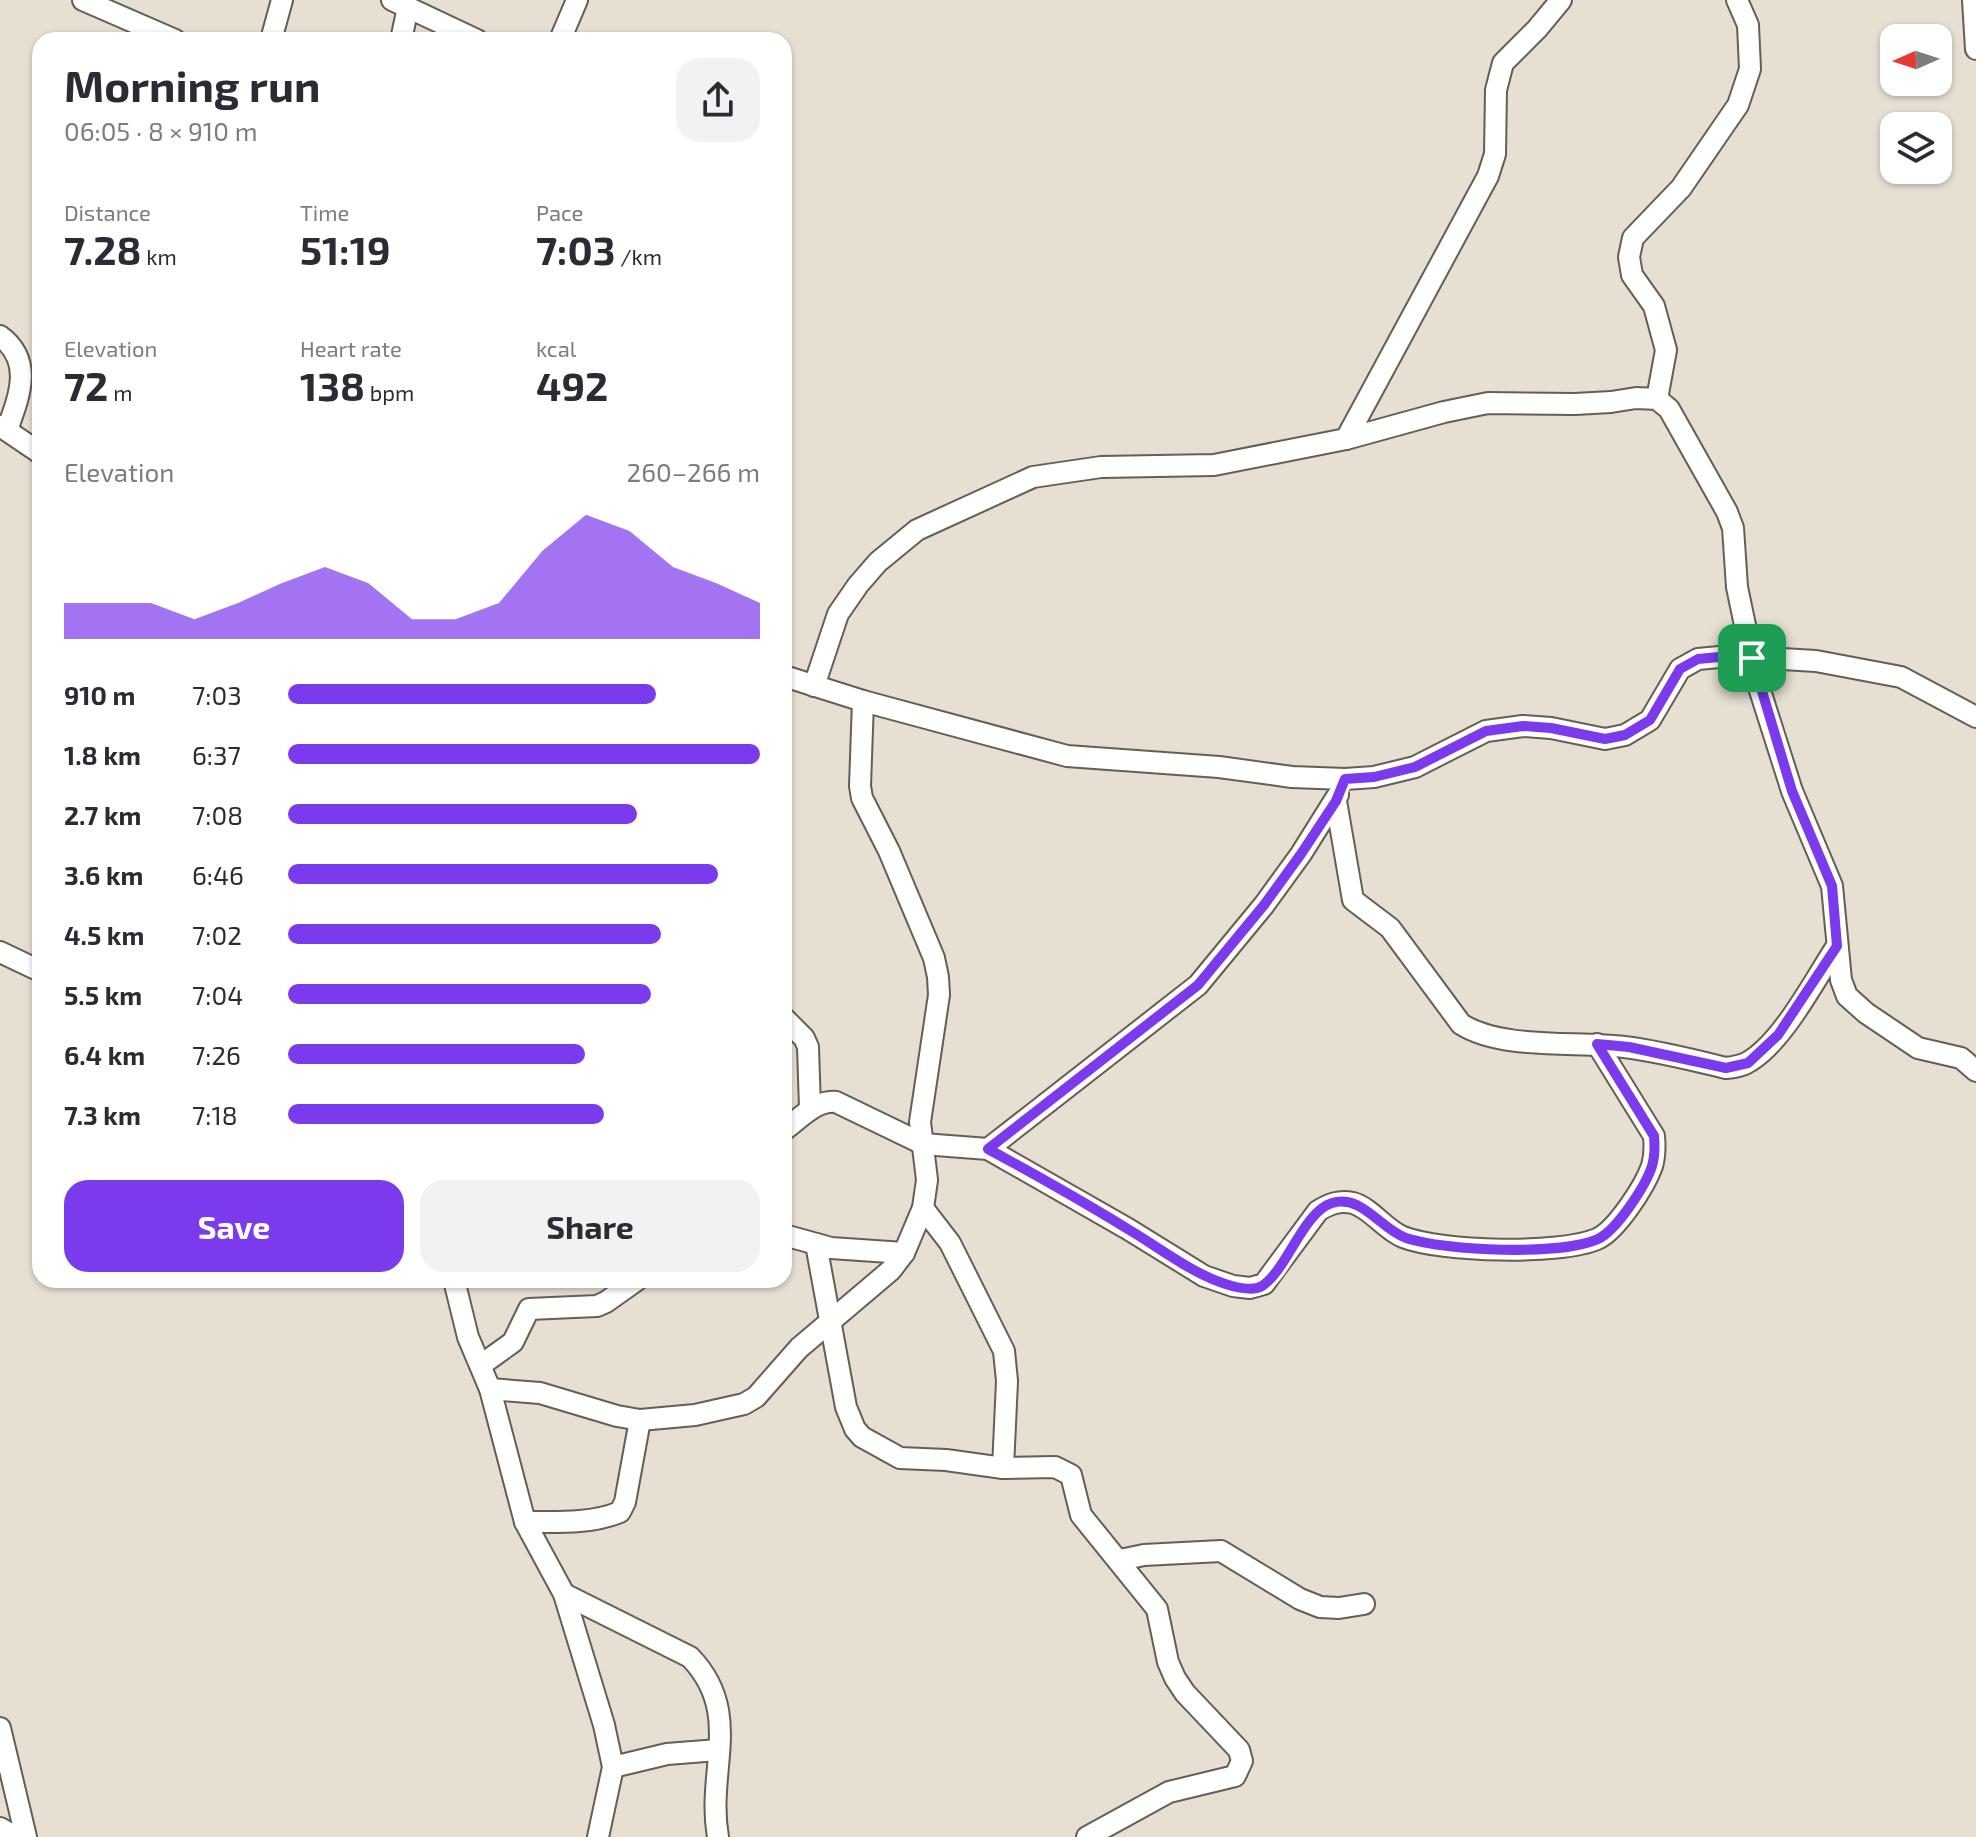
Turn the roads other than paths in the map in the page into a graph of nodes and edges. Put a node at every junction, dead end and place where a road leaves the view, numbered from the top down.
1 (83, 0) edge
2 (282, 0) edge
3 (577, 0) edge
4 (1561, 0) edge
5 (1737, 0) edge
6 (1973, 0) edge
7 (400, 4) edge
8 (157, 32) edge
9 (273, 32) edge
10 (401, 32) edge
11 (460, 32) edge
12 (563, 32) edge
13 (1976, 49) edge
14 (0, 336) edge
15 (1657, 399) junction
16 (4, 428) edge
17 (1346, 439) junction
18 (32, 447) edge
19 (1752, 658) junction
20 (792, 679) edge
21 (814, 686) junction
22 (1976, 700) edge
23 (863, 701) junction
24 (1956, 706) junction
25 (1976, 717) edge
26 (1345, 779) junction
27 (1336, 801) junction
28 (1837, 946) junction
29 (0, 952) edge
30 (32, 967) edge
31 (792, 1026) edge
32 (1597, 1044) junction
33 (1976, 1071) edge
34 (810, 1109) junction
35 (792, 1124) edge
36 (923, 1144) junction
37 (988, 1149) junction
38 (923, 1208) junction
39 (792, 1237) edge
40 (816, 1244) junction
41 (904, 1253) junction
42 (456, 1288) edge
43 (626, 1288) edge
44 (828, 1323) junction
45 (481, 1365) junction
46 (490, 1389) junction
47 (640, 1420) junction
48 (1003, 1468) junction
49 (525, 1522) junction
50 (1120, 1560) junction
51 (564, 1594) junction
52 (1364, 1604) dead end
53 (0, 1728) edge
54 (718, 1750) junction
55 (613, 1767) junction
56 (0, 1828) edge
57 (16, 1837) edge
58 (26, 1837) edge
59 (598, 1837) edge
60 (718, 1837) edge
61 (1087, 1837) edge

1 - 8 street
2 - 9 street
3 - 12 street
4 - 17 street
5 - 15 street
6 - 13 street
7 - 10 street
7 - 11 street
14 - 16 street
15 - 17 street
15 - 19 street
16 - 18 street
17 - 21 street
19 - 24 street
19 - 26 street
19 - 28 street
20 - 21 street
21 - 23 street
22 - 24 street
23 - 26 street
23 - 36 street
24 - 25 street
26 - 27 street
27 - 32 street
27 - 37 street
28 - 32 street
28 - 33 street
29 - 30 street
31 - 34 street
32 - 37 street
34 - 35 street
34 - 36 street
36 - 37 street
36 - 38 street
38 - 41 street
38 - 48 street
39 - 40 street
40 - 41 street
40 - 44 street
41 - 44 street
42 - 45 street
43 - 45 street
44 - 47 street
44 - 48 street
45 - 46 street
46 - 47 street
46 - 49 street
47 - 49 street
48 - 50 street
49 - 51 street
50 - 52 street
50 - 61 street
51 - 54 street
51 - 55 street
53 - 58 street
54 - 55 street
54 - 60 street
55 - 59 street
56 - 57 street

